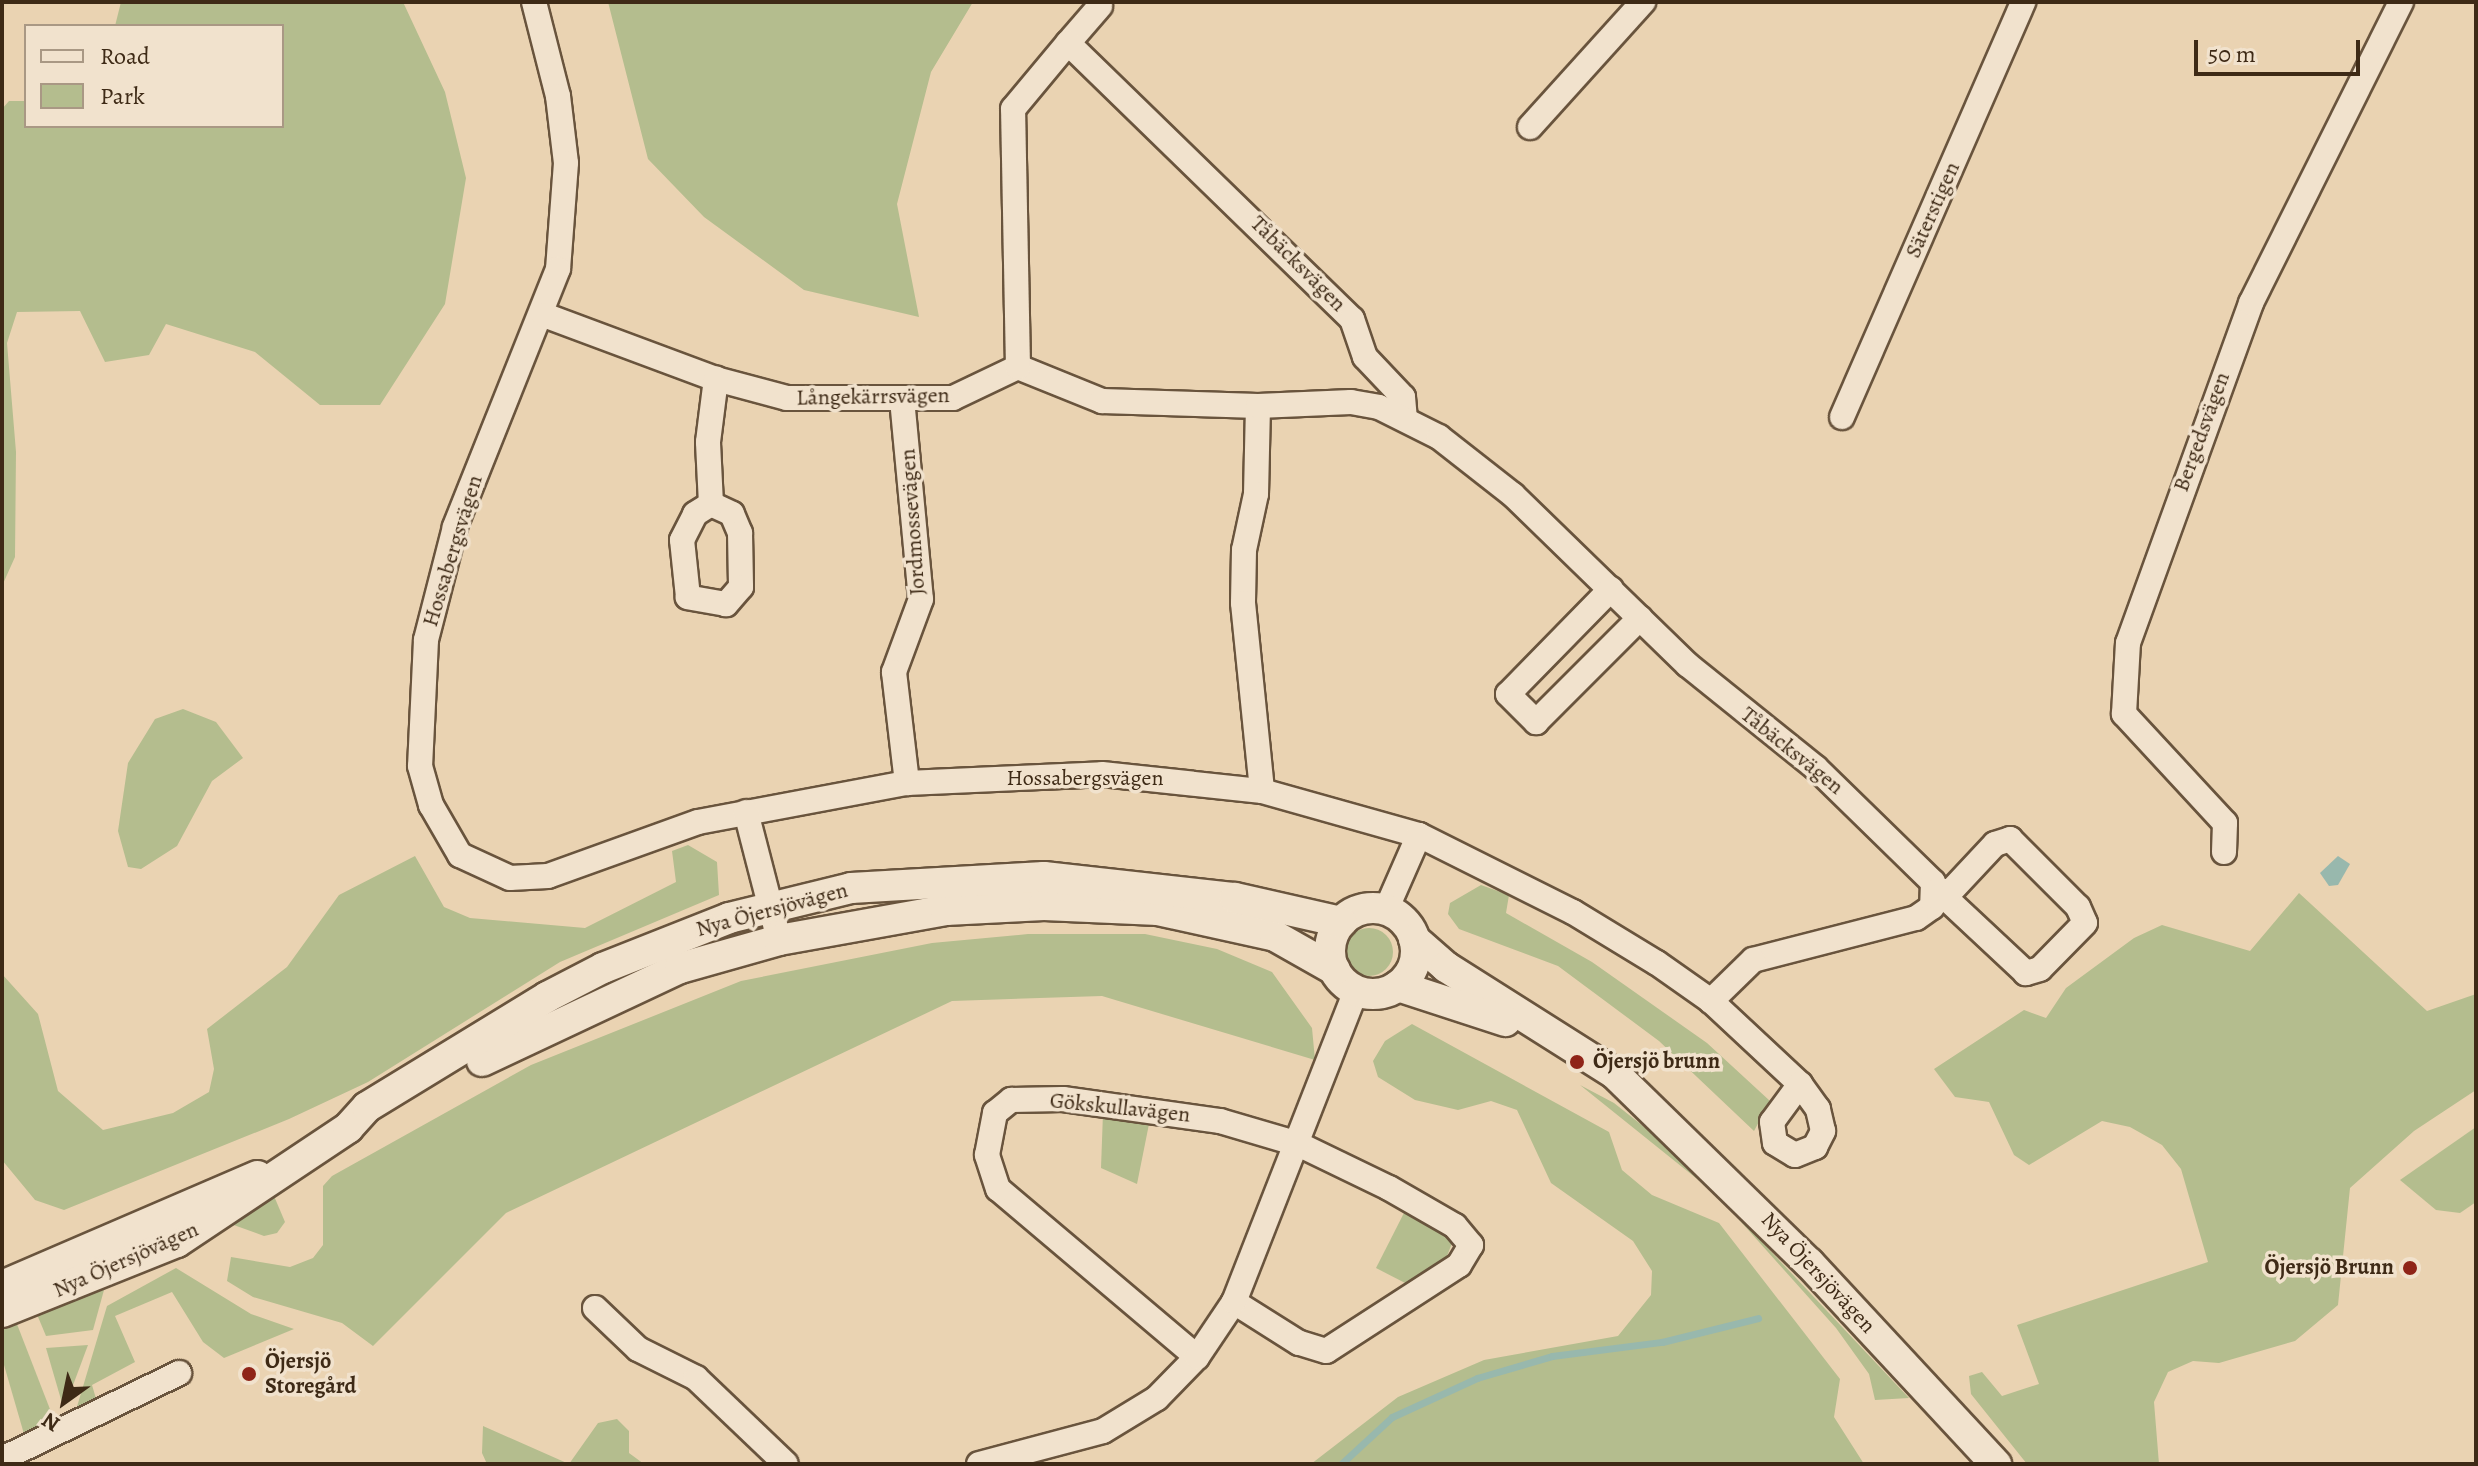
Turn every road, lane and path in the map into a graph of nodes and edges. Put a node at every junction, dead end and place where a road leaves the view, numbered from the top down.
1 (534, 2) edge
2 (1643, 2) edge
3 (2023, 2) edge
4 (2401, 2) edge
5 (1100, 6) dead end
6 (1068, 43) junction
7 (1530, 127) dead end
8 (544, 315) junction
9 (1018, 367) junction
10 (716, 379) junction
11 (902, 399) junction
12 (1258, 406) junction
13 (1842, 417) dead end
14 (1405, 418) junction
15 (711, 504) dead end
16 (1611, 589) junction
17 (1640, 618) junction
18 (907, 783) junction
19 (1262, 791) junction
20 (746, 812) junction
21 (1419, 835) junction
22 (2224, 852) dead end
23 (1936, 894) junction
24 (772, 907) junction
25 (1386, 910) junction
26 (1341, 922) junction
27 (1414, 939) junction
28 (779, 940) junction
29 (1345, 980) junction
30 (1398, 986) junction
31 (1711, 1001) junction
32 (1800, 1084) dead end
33 (1629, 1093) junction
34 (348, 1128) junction
35 (1298, 1144) junction
36 (282, 1168) junction
37 (2, 1286) edge
38 (1234, 1302) junction
39 (595, 1308) dead end
40 (2, 1312) edge
41 (1197, 1357) junction
42 (179, 1373) dead end
43 (2, 1459) edge
44 (786, 1464) edge
45 (979, 1464) edge
46 (1996, 1464) edge

1 - 8 street, Hossabergsvägen
2 - 7 street
3 - 13 street, Säterstigen
4 - 22 street, Bergedsvägen
5 - 6 street
6 - 9 street
6 - 14 street, Tåbäcksvägen
8 - 10 street, Långekärrsvägen
8 - 20 street, Hossabergsvägen
9 - 11 street, Långekärrsvägen
9 - 12 street
10 - 11 street, Långekärrsvägen
10 - 15 street
11 - 18 street, Jordmossevägen
12 - 14 street
12 - 19 street
14 - 16 street, Tåbäcksvägen
16 - 17 street, Tåbäcksvägen
16 - 17 street
17 - 23 street, Tåbäcksvägen
18 - 19 street, Hossabergsvägen
18 - 20 street, Hossabergsvägen
19 - 21 street, Hossabergsvägen
20 - 24 street
21 - 25 street
21 - 31 street, Hossabergsvägen
23 - 23 street, Tåbäcksvägen
23 - 31 street, Tåbäcksvägen
24 - 26 street, Nya Öjersjövägen
24 - 28 street
24 - 34 street, Nya Öjersjövägen
25 - 26 street
25 - 27 street, Nya Öjersjövägen
26 - 29 street
27 - 30 street
27 - 33 street, Nya Öjersjövägen
28 - 29 street, Nya Öjersjövägen
28 - 34 street, Nya Öjersjövägen
29 - 30 street, Nya Öjersjövägen
29 - 35 street
30 - 33 street, Nya Öjersjövägen
31 - 32 street, Hossabergsvägen
33 - 46 street, Nya Öjersjövägen
34 - 36 street, Nya Öjersjövägen
35 - 38 street
35 - 38 street, Gökskullavägen
35 - 41 street, Gökskullavägen
36 - 37 street, Nya Öjersjövägen
36 - 40 street, Nya Öjersjövägen
38 - 41 street
39 - 44 street
41 - 45 street
42 - 43 street

